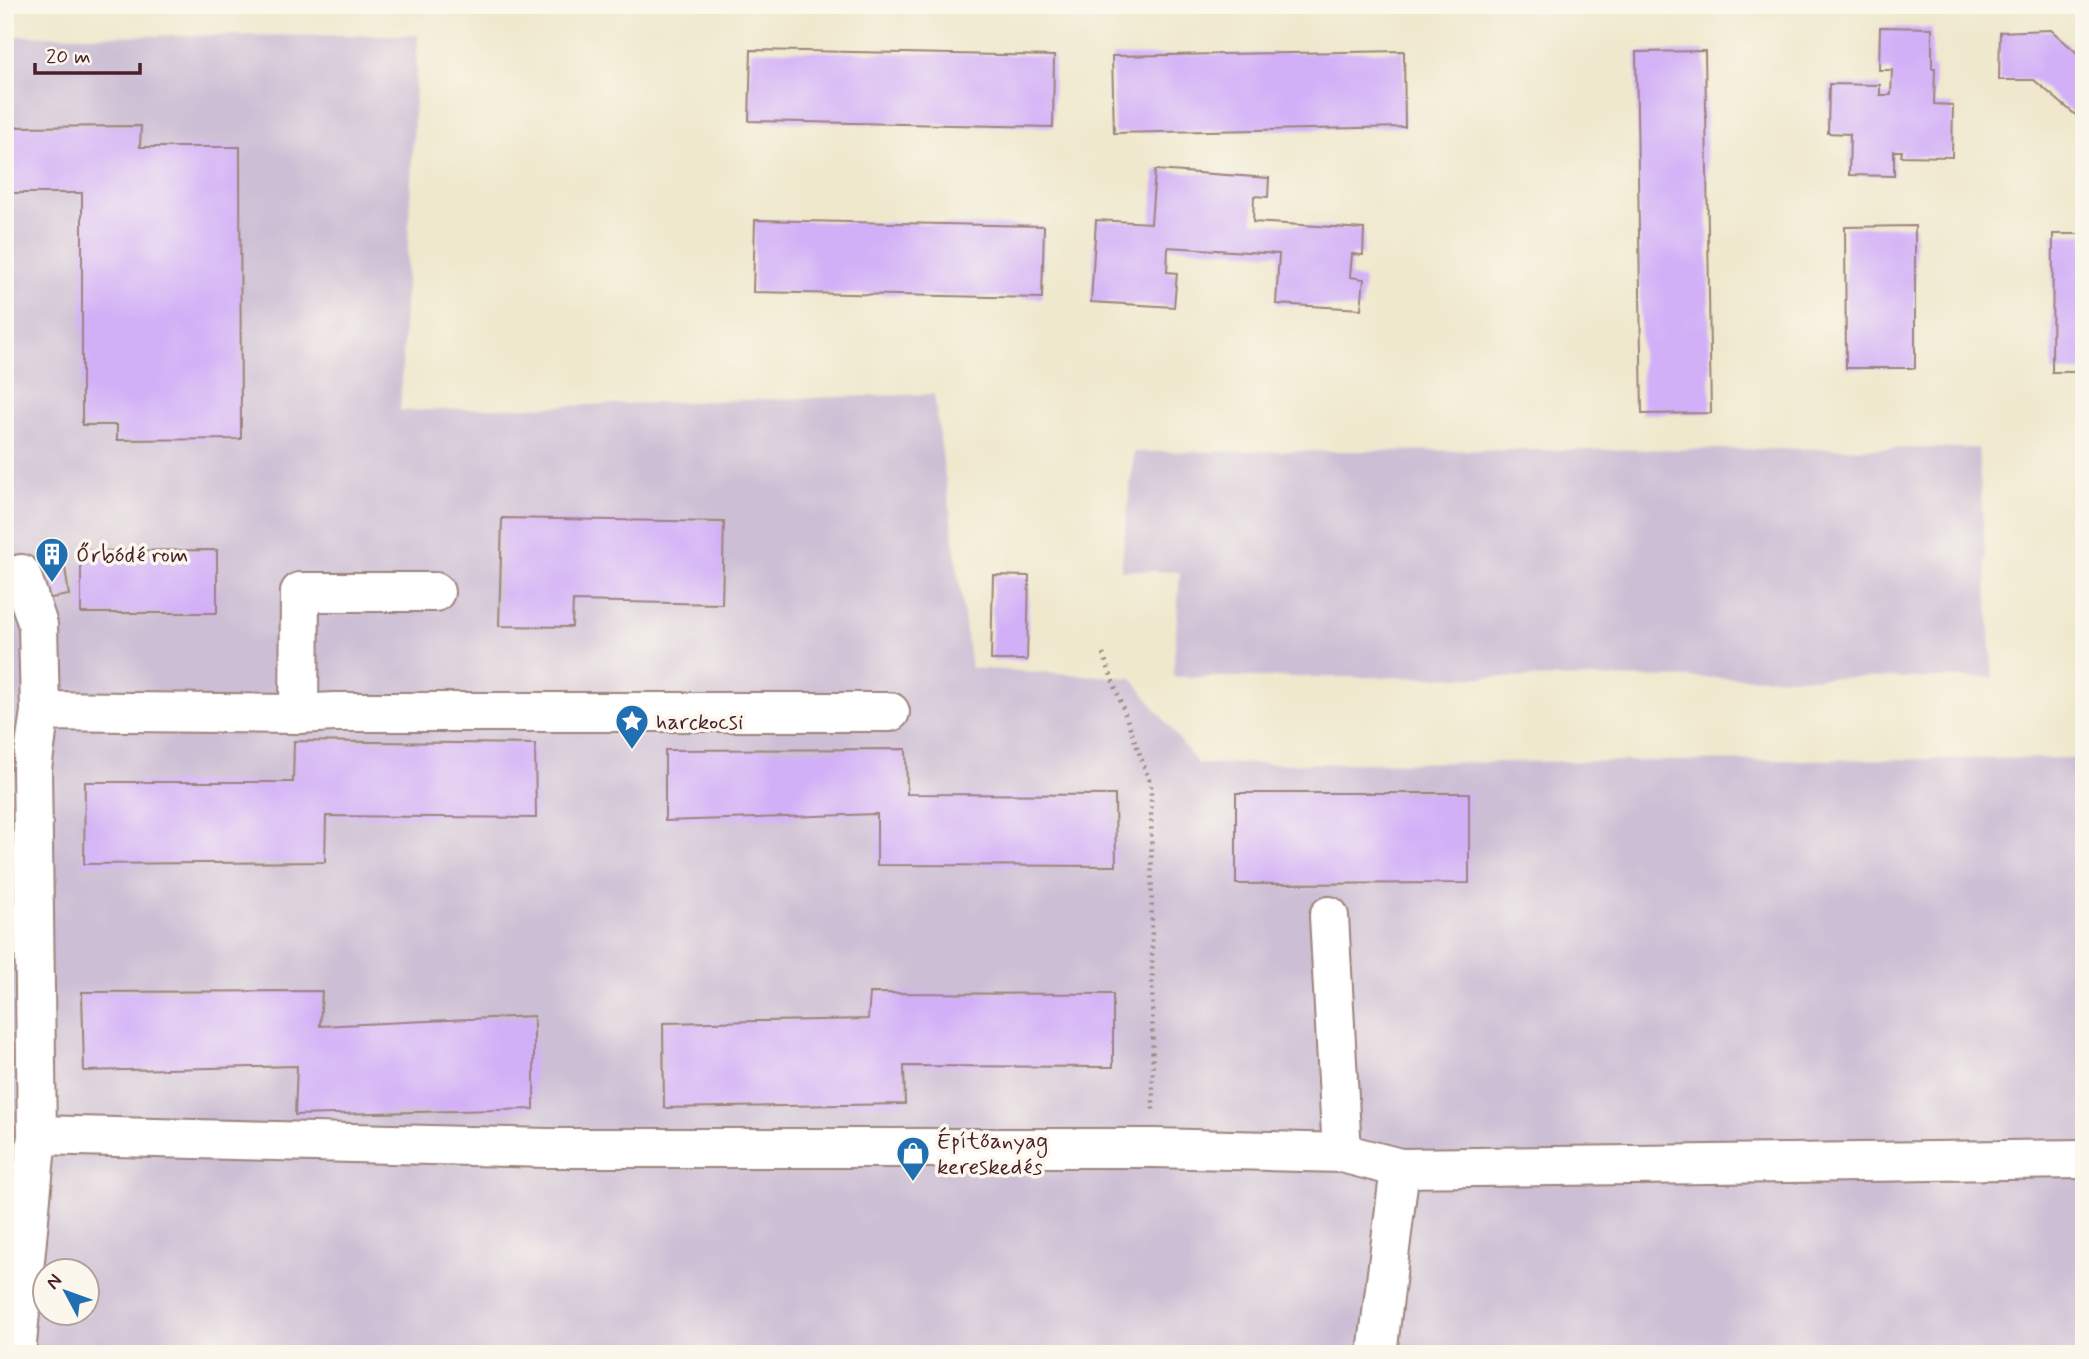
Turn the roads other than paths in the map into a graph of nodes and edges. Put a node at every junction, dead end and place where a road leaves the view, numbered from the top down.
1 (21, 574) dead end
2 (435, 592) dead end
3 (40, 711) junction
4 (890, 712) dead end
5 (299, 714) junction
6 (1329, 916) dead end
7 (37, 1135) junction
8 (1342, 1153) junction
9 (2084, 1159) edge
10 (1400, 1168) junction
11 (16, 1354) edge
12 (1377, 1354) edge

1 - 3 street
2 - 5 street
3 - 5 street
3 - 7 street
4 - 5 street
6 - 8 street
7 - 8 street
7 - 11 street
8 - 10 street
9 - 10 street
10 - 12 street

